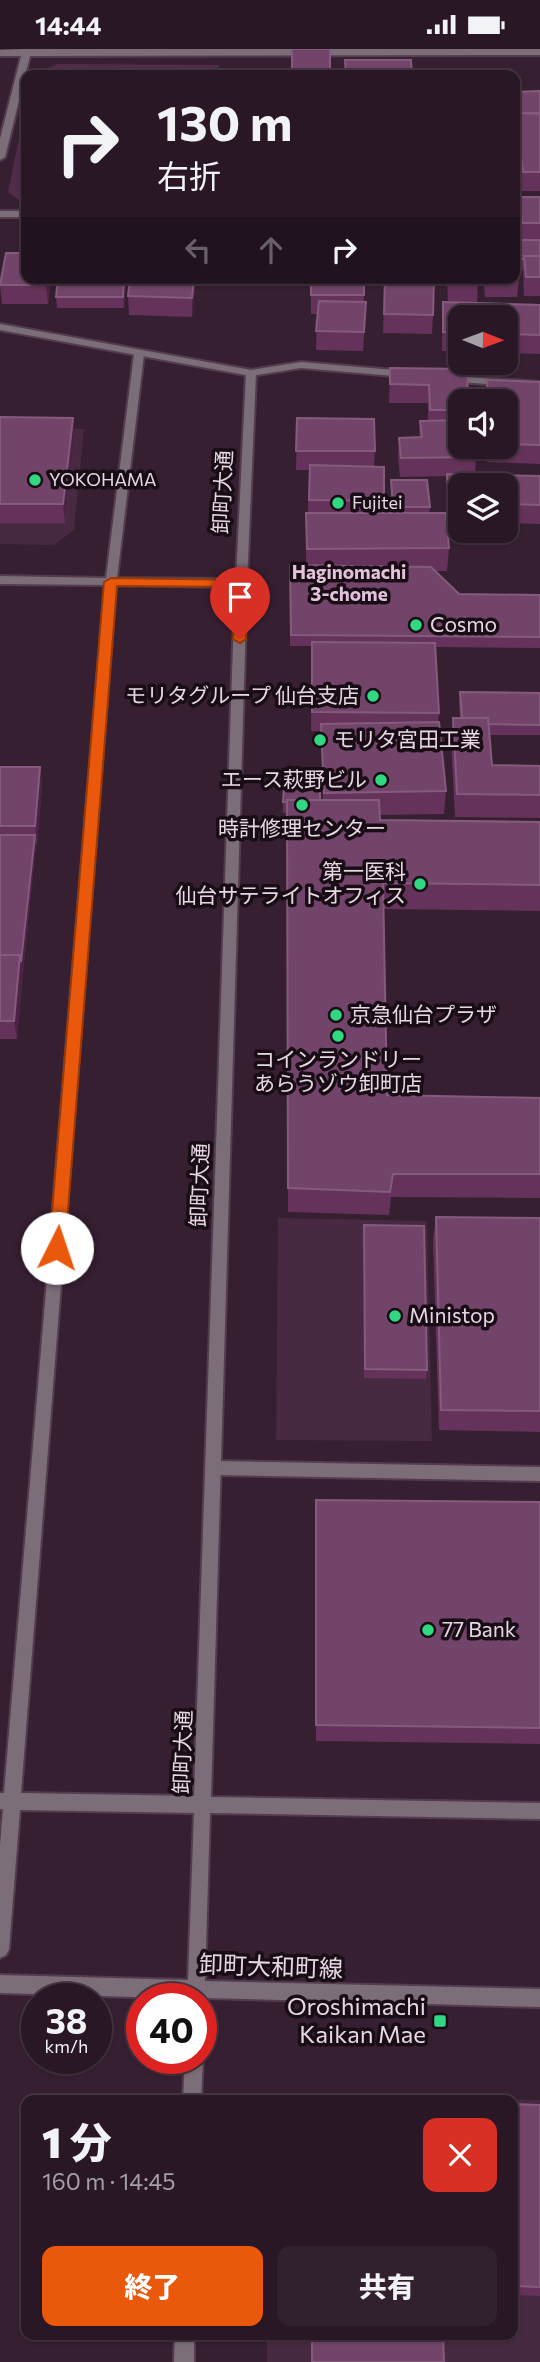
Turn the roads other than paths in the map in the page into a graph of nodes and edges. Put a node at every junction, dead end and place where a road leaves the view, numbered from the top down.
1 (27, 51) edge
2 (540, 52) edge
3 (0, 53) edge
4 (22, 70) edge
5 (21, 75) edge
6 (0, 157) edge
7 (520, 211) edge
8 (540, 211) edge
9 (0, 214) edge
10 (21, 214) edge
11 (0, 327) edge
12 (139, 354) junction
13 (251, 373) junction
14 (418, 376) edge
15 (444, 378) edge
16 (540, 385) edge
17 (0, 580) edge
18 (111, 582) junction
19 (241, 583) junction
20 (214, 1468) junction
21 (540, 1474) edge
22 (7, 1801) edge
23 (204, 1806) junction
24 (540, 1811) edge
25 (0, 1949) edge
26 (196, 1983) edge
27 (0, 1984) edge
28 (126, 1990) edge
29 (217, 1994) edge
30 (540, 1999) edge
31 (193, 2074) edge
32 (192, 2095) edge
33 (185, 2340) edge
34 (184, 2362) edge

1 - 2 street
1 - 3 street
1 - 4 street
5 - 6 street
7 - 8 street
9 - 10 street
11 - 12 street
12 - 13 street
12 - 18 street
13 - 14 street
13 - 19 street, 卸町大通
15 - 16 street
17 - 18 street
18 - 19 street
18 - 22 street
19 - 20 street, 卸町大通
20 - 21 street
20 - 23 street, 卸町大通
22 - 23 street
22 - 25 street
23 - 24 street
23 - 26 street, 卸町大通
27 - 28 street, 卸町大和町線
29 - 30 street, 卸町大和町線
31 - 32 street
33 - 34 street

